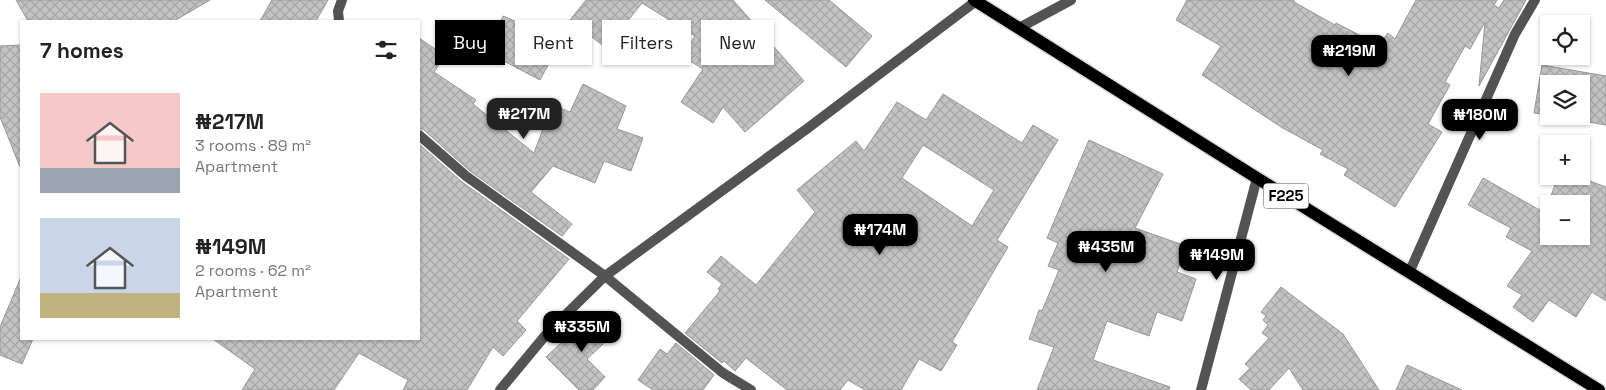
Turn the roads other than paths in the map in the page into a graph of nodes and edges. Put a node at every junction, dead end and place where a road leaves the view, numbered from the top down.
1 (342, 0) edge
2 (975, 0) edge
3 (1071, 0) edge
4 (1535, 0) edge
5 (339, 20) edge
6 (1019, 28) junction
7 (420, 136) edge
8 (1257, 178) junction
9 (1409, 273) junction
10 (605, 276) junction
11 (500, 390) edge
12 (751, 390) edge
13 (1201, 390) edge
14 (1599, 390) edge

1 - 5 street
2 - 6 main road, F225
2 - 10 street
3 - 6 street
4 - 9 street
6 - 8 main road, F225
7 - 10 street
8 - 9 main road, F225
8 - 13 street
9 - 14 main road, F225
10 - 11 street
10 - 12 street

